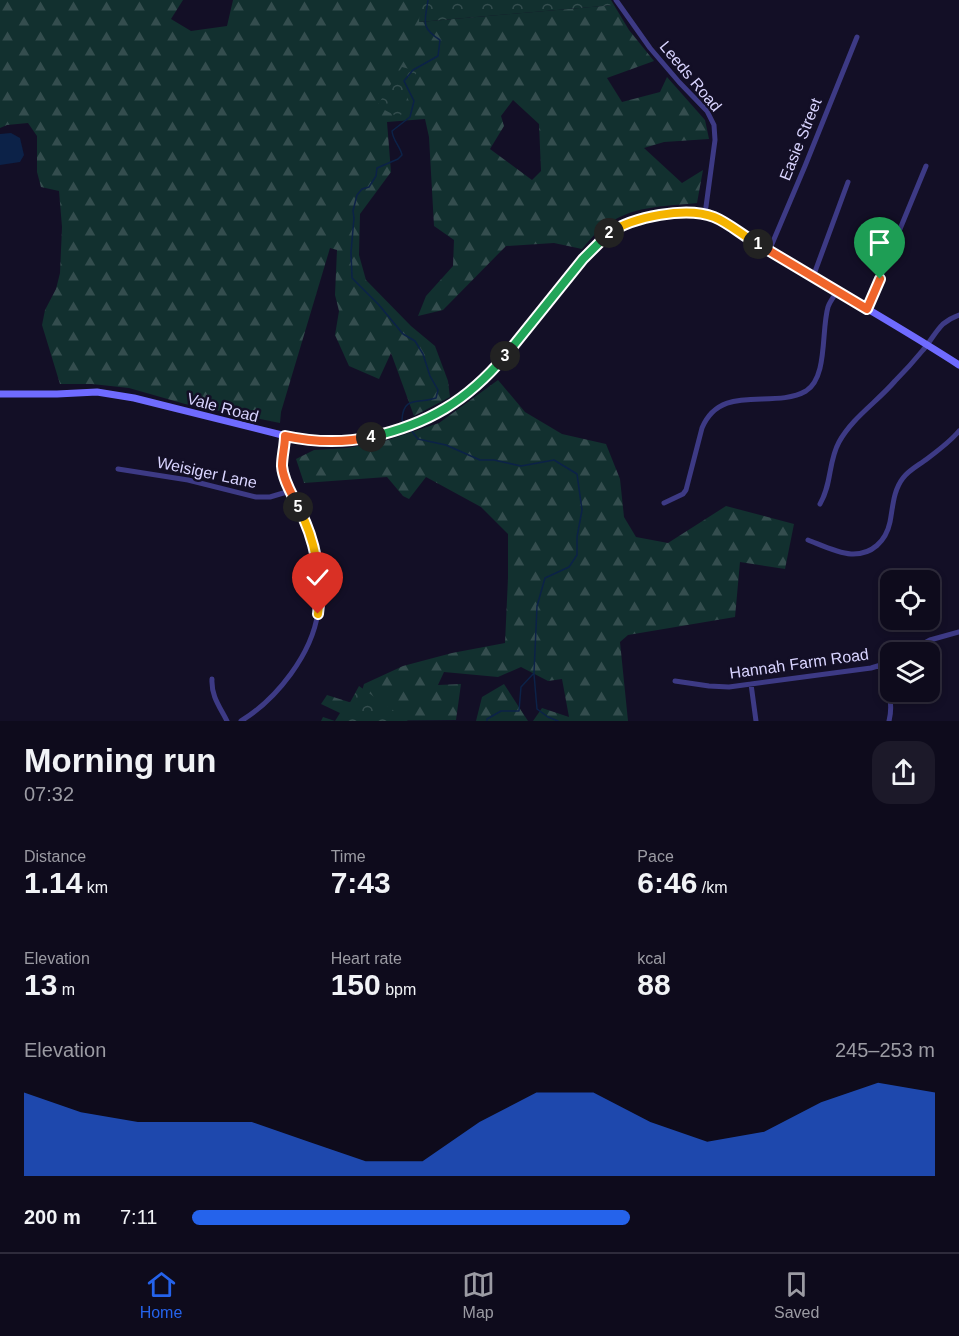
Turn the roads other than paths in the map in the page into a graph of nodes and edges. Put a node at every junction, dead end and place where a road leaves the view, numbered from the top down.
1 (616, 0) edge
2 (857, 37) dead end
3 (926, 166) dead end
4 (848, 182) dead end
5 (705, 214) junction
6 (769, 251) junction
7 (813, 277) junction
8 (837, 291) junction
9 (867, 309) junction
10 (959, 315) edge
11 (927, 345) junction
12 (959, 365) edge
13 (0, 394) edge
14 (959, 431) edge
15 (285, 436) junction
16 (118, 469) dead end
17 (290, 491) junction
18 (664, 503) dead end
19 (820, 504) dead end
20 (808, 540) dead end
21 (959, 632) edge
22 (926, 642) edge
23 (880, 665) edge
24 (212, 679) dead end
25 (675, 681) dead end
26 (751, 684) junction
27 (891, 702) edge
28 (227, 721) edge
29 (241, 721) edge
30 (756, 721) edge
31 (889, 721) edge

1 - 5 street, Leeds Road
2 - 6 street, Easie Street
3 - 9 street
4 - 7 street
5 - 6 main road, Vale Road
5 - 15 main road, Vale Road
6 - 7 main road, Vale Road
7 - 8 main road, Vale Road
8 - 9 main road, Vale Road
8 - 18 street
9 - 11 main road, Vale Road
10 - 11 street
11 - 12 main road, Vale Road
11 - 19 street
13 - 15 main road, Vale Road
14 - 20 street
15 - 17 street
16 - 17 street, Weisiger Lane
17 - 29 street
21 - 22 street
23 - 26 street, Hannah Farm Road
24 - 28 street
25 - 26 street, Hannah Farm Road
26 - 30 street
27 - 31 street

